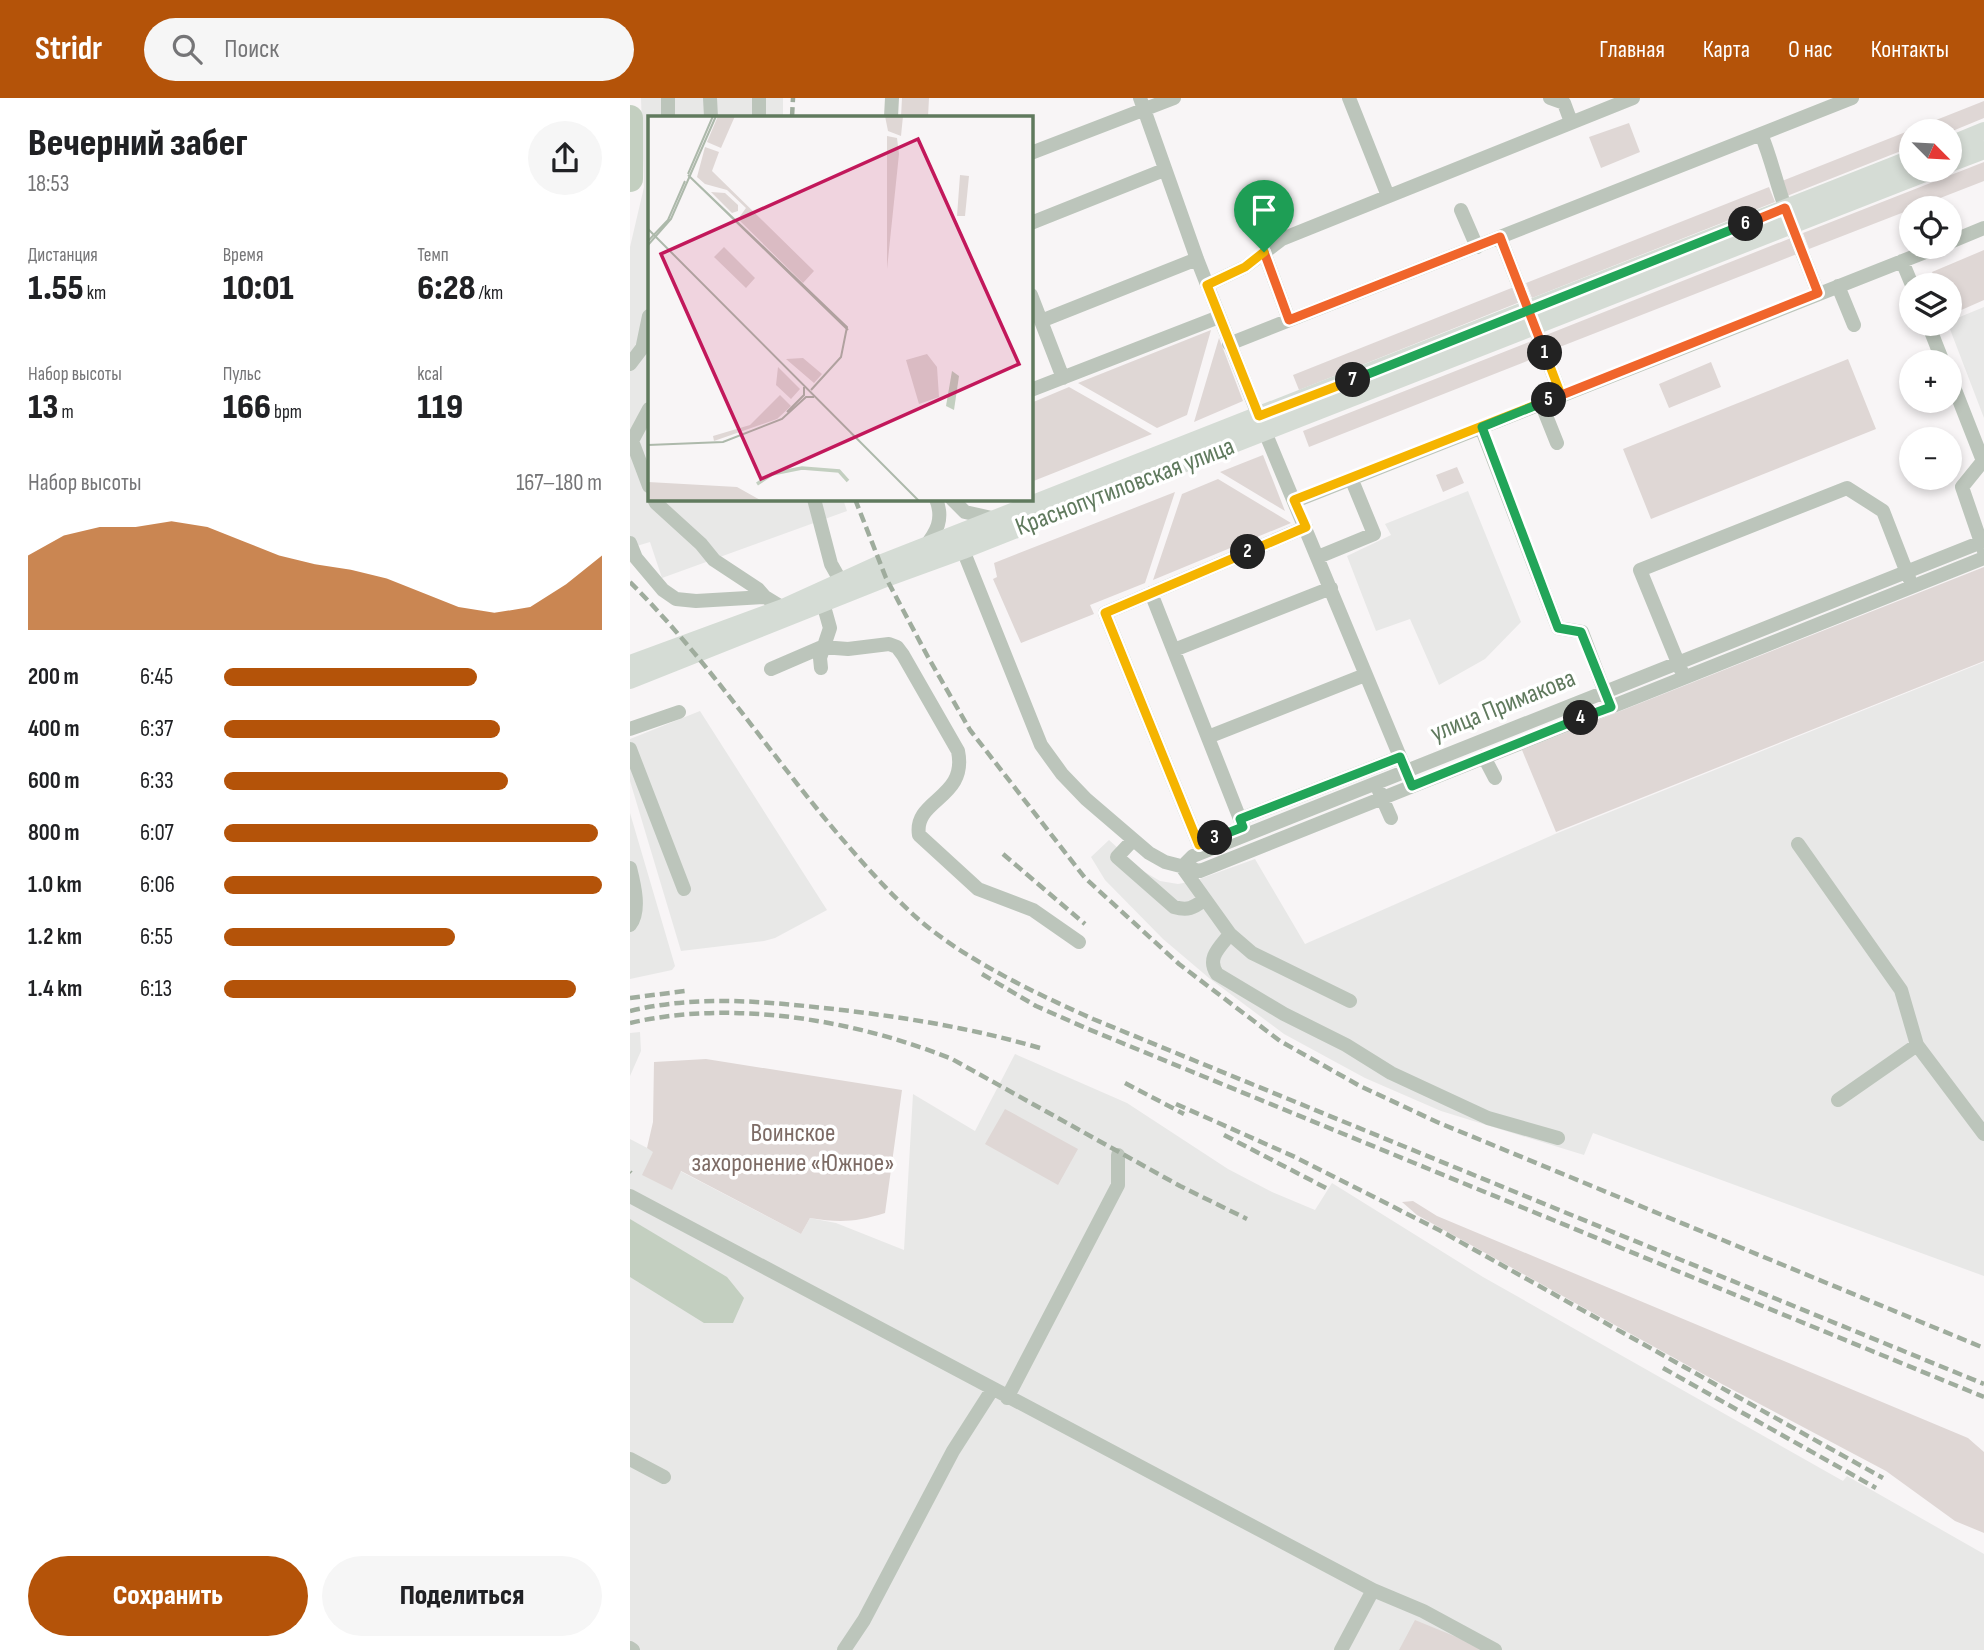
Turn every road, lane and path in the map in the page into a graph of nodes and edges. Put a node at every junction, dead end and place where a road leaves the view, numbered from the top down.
1 (668, 98) edge
2 (710, 98) edge
3 (759, 98) edge
4 (892, 98) edge
5 (1174, 98) edge
6 (1349, 98) edge
7 (1550, 98) edge
8 (1633, 98) edge
9 (1852, 98) edge
10 (1141, 104) edge
11 (668, 116) edge
12 (711, 116) edge
13 (759, 116) edge
14 (891, 116) edge
15 (1571, 122) junction
16 (1984, 131) edge
17 (1761, 134) junction
18 (1962, 140) edge
19 (1984, 150) edge
20 (1032, 153) edge
21 (1962, 158) edge
22 (1899, 165) edge
23 (1164, 170) junction
24 (1899, 181) edge
25 (1388, 196) junction
26 (1461, 210) dead end
27 (1788, 216) junction
28 (1032, 223) edge
29 (1984, 228) edge
30 (1500, 237) junction
31 (1962, 237) edge
32 (1477, 247) junction
33 (1264, 252) junction
34 (1197, 259) junction
35 (1907, 259) edge
36 (1902, 261) junction
37 (1907, 273) edge
38 (1207, 285) junction
39 (1838, 286) junction
40 (1818, 293) junction
41 (1032, 298) edge
42 (1219, 317) junction
43 (1532, 318) junction
44 (1289, 320) junction
45 (1041, 321) junction
46 (1854, 325) dead end
47 (646, 342) edge
48 (1229, 344) junction
49 (630, 364) edge
50 (1063, 378) junction
51 (1032, 390) edge
52 (1561, 395) junction
53 (1541, 403) junction
54 (1962, 408) edge
55 (648, 410) edge
56 (1262, 424) junction
57 (1482, 427) junction
58 (1557, 443) dead end
59 (1350, 478) junction
60 (648, 483) edge
61 (654, 500) edge
62 (814, 500) edge
63 (936, 500) edge
64 (953, 500) edge
65 (1294, 500) junction
66 (998, 519) junction
67 (1306, 527) junction
68 (630, 543) edge
69 (1983, 545) edge
70 (923, 548) junction
71 (963, 550) junction
72 (1318, 557) junction
73 (1984, 558) edge
74 (1907, 572) junction
75 (840, 580) junction
76 (1913, 586) junction
77 (1331, 588) junction
78 (1151, 593) junction
79 (765, 597) junction
80 (823, 603) junction
81 (783, 608) junction
82 (822, 647) junction
83 (1174, 650) junction
84 (1678, 663) junction
85 (630, 664) edge
86 (821, 668) dead end
87 (771, 669) dead end
88 (1365, 675) junction
89 (1684, 677) junction
90 (630, 680) edge
91 (1605, 692) junction
92 (1611, 707) junction
93 (679, 712) dead end
94 (630, 729) edge
95 (1208, 737) junction
96 (630, 749) edge
97 (1400, 757) junction
98 (1484, 757) junction
99 (1406, 771) junction
100 (1494, 778) dead end
101 (1376, 783) junction
102 (1412, 786) junction
103 (1381, 798) junction
104 (1391, 818) dead end
105 (1240, 819) junction
106 (1133, 840) junction
107 (1798, 844) dead end
108 (1182, 867) junction
109 (630, 868) edge
110 (684, 889) dead end
111 (1204, 900) junction
112 (630, 925) edge
113 (1230, 934) junction
114 (1079, 942) dead end
115 (1350, 1001) dead end
116 (1917, 1045) junction
117 (1838, 1100) dead end
118 (1984, 1133) edge
119 (1558, 1138) dead end
120 (1118, 1155) dead end
121 (630, 1196) edge
122 (992, 1390) junction
123 (1007, 1398) junction
124 (630, 1459) edge
125 (664, 1477) dead end
126 (1373, 1590) junction
127 (844, 1650) edge
128 (1341, 1650) edge
129 (1495, 1650) edge

1 - 11 street
2 - 12 street
3 - 13 street
4 - 14 street
5 - 10 street
6 - 25 street
7 - 15 street
8 - 15 street
9 - 17 street
10 - 20 street
10 - 23 street
15 - 25 street
16 - 18 main road
17 - 27 street
17 - 30 street
19 - 21 main road
22 - 27 main road, Краснопутиловская улица
23 - 28 street
23 - 34 street
24 - 27 main road, Краснопутиловская улица
25 - 33 street
26 - 32 street
27 - 40 street
27 - 43 main road, Краснопутиловская улица
29 - 31 street
30 - 32 street
30 - 43 street
32 - 44 street
33 - 38 street
33 - 44 street
34 - 38 street
34 - 45 street
35 - 36 street
36 - 37 street
36 - 39 street
38 - 42 street
39 - 40 street
39 - 46 street
40 - 52 street
41 - 45 street
42 - 48 street
42 - 50 street
43 - 52 street
43 - 56 main road, Краснопутиловская улица
44 - 48 street
45 - 50 street
47 - 49 street
48 - 56 street
50 - 51 street
52 - 53 street
53 - 57 street
53 - 58 street
54 - 69 street
55 - 60 street
56 - 65 street
56 - 66 main road, Краснопутиловская улица
56 - 71 main road, Краснопутиловская улица
57 - 59 street
57 - 91 street
59 - 65 street
59 - 72 street
61 - 79 street
62 - 75 street
63 - 70 street
64 - 66 street
65 - 67 street
66 - 70 main road, Краснопутиловская улица
67 - 72 street
67 - 78 street
68 - 79 street
69 - 74 street, улица Примакова
70 - 75 main road, Краснопутиловская улица
71 - 80 main road, Краснопутиловская улица
71 - 106 street
72 - 77 street
73 - 76 street, улица Примакова
74 - 76 street
74 - 84 street, улица Примакова
74 - 84 street
75 - 81 main road, Краснопутиловская улица
76 - 89 street, улица Примакова
77 - 83 street
77 - 88 street
78 - 83 street
78 - 105 street
79 - 81 street
80 - 82 street
80 - 90 main road, Краснопутиловская улица
81 - 85 main road, Краснопутиловская улица
82 - 86 street
82 - 87 street
82 - 114 street
83 - 95 street
84 - 89 street
84 - 91 street, улица Примакова
88 - 95 street
88 - 97 street
89 - 92 street, улица Примакова
91 - 92 street
91 - 99 street, улица Примакова
92 - 98 street, улица Примакова
93 - 94 street
95 - 105 street
96 - 110 street
97 - 99 street
97 - 105 street
98 - 100 street
98 - 102 street, улица Примакова
99 - 101 street, улица Примакова
99 - 102 street
101 - 103 street
101 - 108 street, улица Примакова
102 - 103 street, улица Примакова
103 - 104 street
103 - 108 street, улица Примакова
106 - 108 street
106 - 111 street
107 - 116 street
108 - 111 street
109 - 112 street
111 - 113 street
113 - 115 street
113 - 119 street
116 - 117 street
116 - 118 street
120 - 123 street
121 - 122 street
122 - 123 street
122 - 127 street
123 - 126 street
124 - 125 street
126 - 128 street
126 - 129 street

